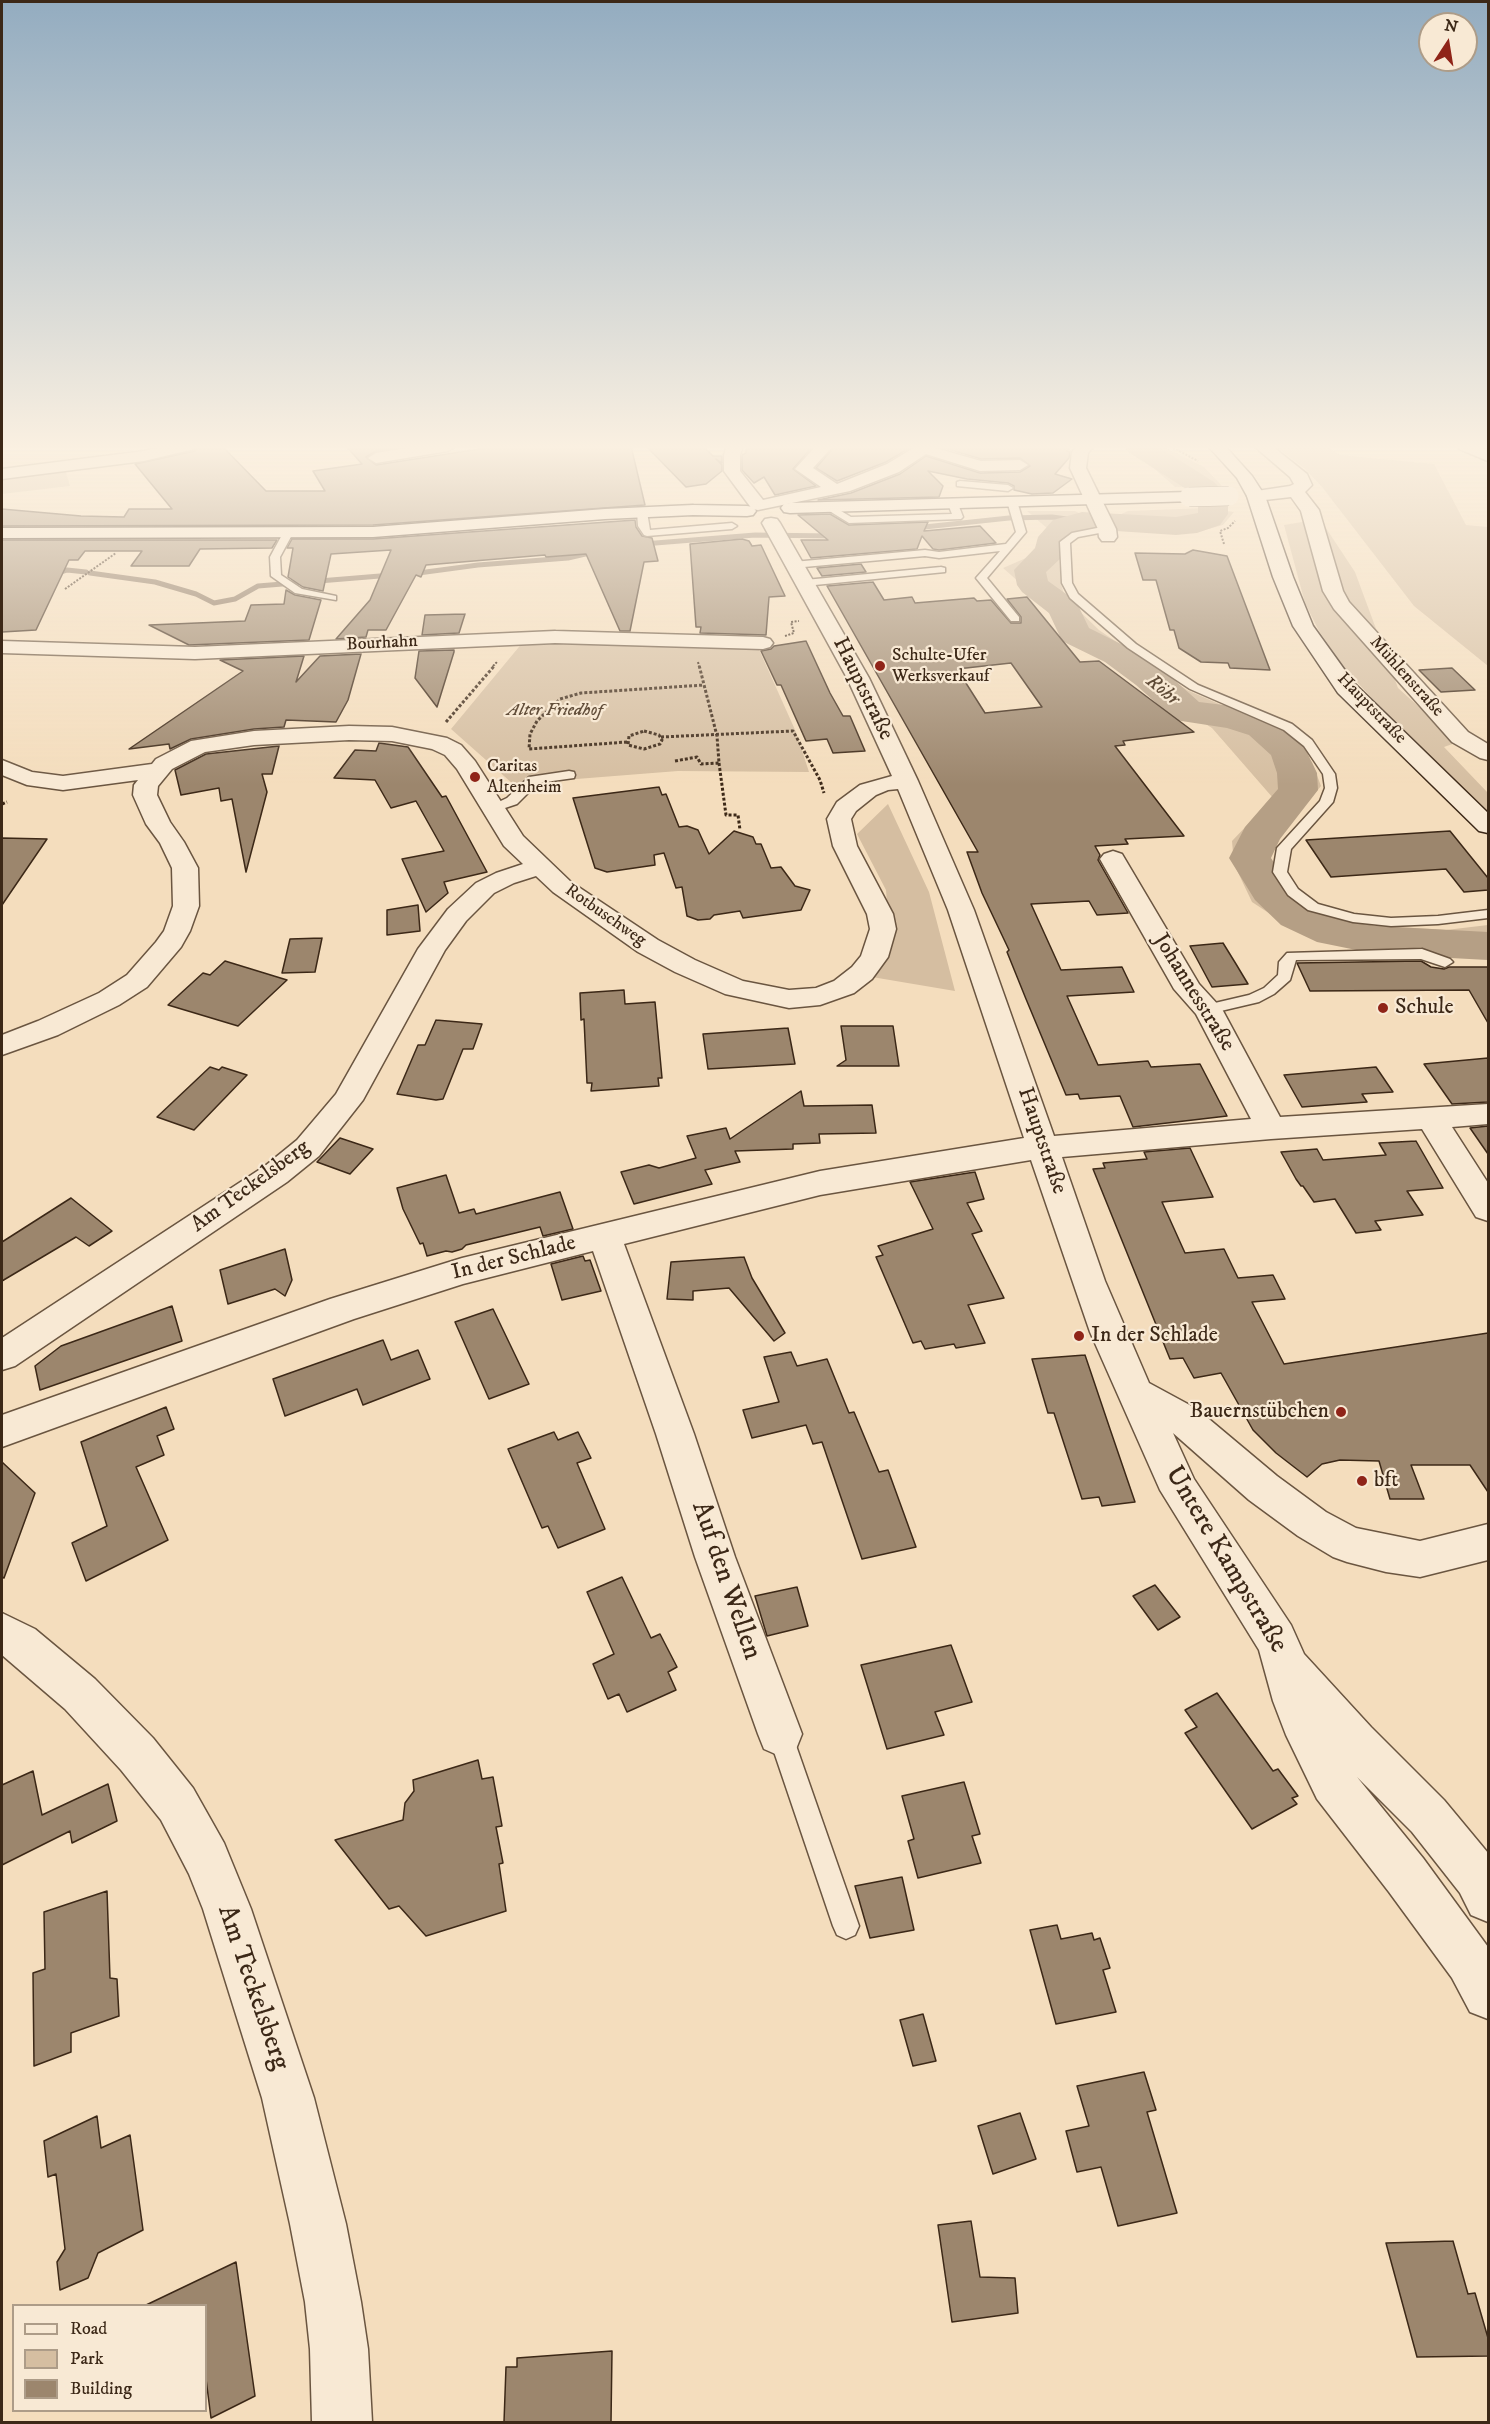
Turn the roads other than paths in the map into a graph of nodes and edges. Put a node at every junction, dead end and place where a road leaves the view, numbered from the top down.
1 (275, 559) edge
2 (790, 559) edge
3 (858, 559) edge
4 (998, 559) edge
5 (1066, 559) edge
6 (1277, 559) edge
7 (1324, 559) edge
8 (793, 565) junction
9 (941, 570) dead end
10 (805, 583) junction
11 (332, 598) dead end
12 (1015, 619) dead end
13 (763, 644) road end
14 (2, 647) edge
15 (1488, 753) edge
16 (2, 767) edge
17 (157, 770) junction
18 (569, 775) dead end
19 (906, 782) junction
20 (493, 808) junction
21 (1488, 826) edge
22 (1113, 859) dead end
23 (540, 867) junction
24 (1488, 914) edge
25 (1445, 962) dead end
26 (1208, 1009) junction
27 (2, 1045) edge
28 (1488, 1114) edge
29 (1431, 1119) junction
30 (1271, 1128) junction
31 (1043, 1148) junction
32 (1488, 1209) edge
33 (604, 1236) junction
34 (2, 1356) edge
35 (1138, 1394) junction
36 (2, 1431) edge
37 (1488, 1542) edge
38 (2, 1633) edge
39 (1286, 1664) junction
40 (780, 1734) joint
41 (1488, 1898) edge
42 (846, 1926) dead end
43 (1488, 1994) edge
44 (342, 2422) edge

1 - 11 lane
2 - 8 street, Hauptstraße
3 - 8 lane
4 - 12 lane
5 - 24 lane
6 - 21 street, Hauptstraße
7 - 15 street, Mühlenstraße
8 - 10 street, Hauptstraße
9 - 10 lane
10 - 19 street, Hauptstraße
13 - 14 street, Bourhahn
16 - 17 street, Rotbuschweg
17 - 20 street, Rotbuschweg
17 - 27 street
18 - 20 lane
19 - 23 street, Rotbuschweg
19 - 31 street, Hauptstraße
20 - 23 street, Rotbuschweg
22 - 26 street, Johannesstraße
23 - 34 street, Am Teckelsberg
25 - 26 lane
26 - 30 street, Johannesstraße
28 - 29 street
29 - 30 street
29 - 32 street
30 - 31 street
31 - 33 street, In der Schlade
31 - 35 street, Hauptstraße
33 - 36 street, In der Schlade
33 - 40 street, Auf den Wellen
35 - 37 street
35 - 39 street, Untere Kampstraße
38 - 44 street, Am Teckelsberg
39 - 41 street
39 - 43 street, Untere Kampstraße
40 - 42 lane, Auf den Wellen

